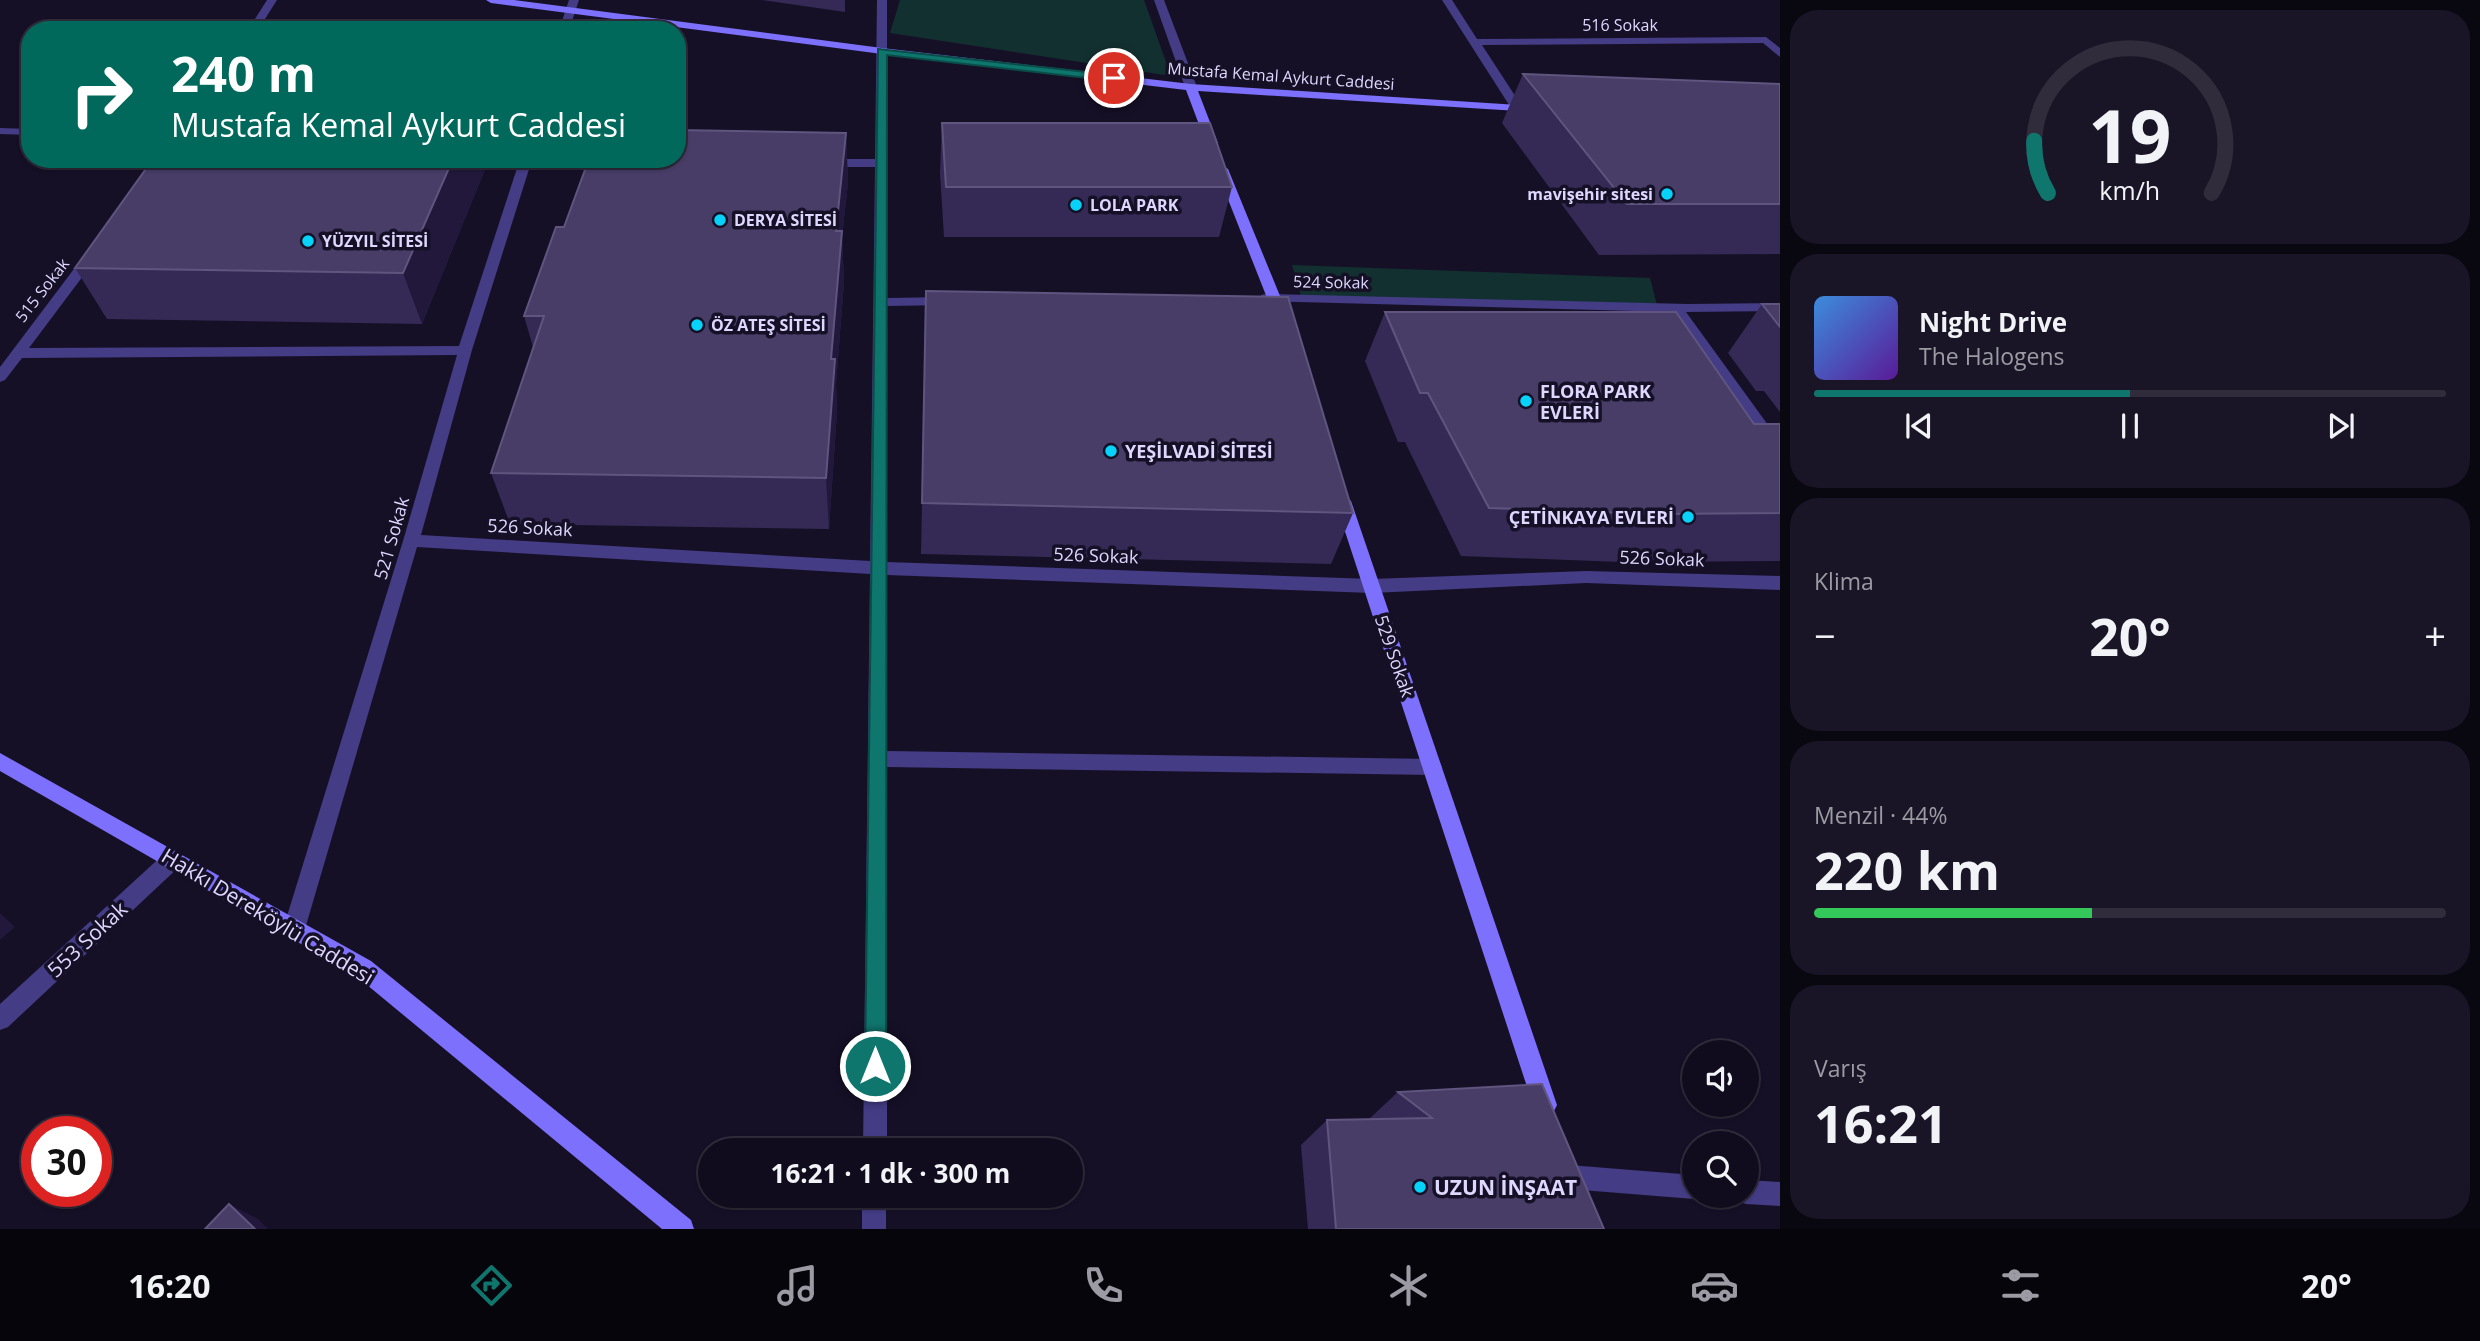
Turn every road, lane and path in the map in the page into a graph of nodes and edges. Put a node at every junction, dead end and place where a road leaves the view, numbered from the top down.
1 (272, 0) edge
2 (491, 0) edge
3 (882, 0) edge
4 (1159, 0) edge
5 (1447, 0) edge
6 (573, 5) edge
7 (259, 21) edge
8 (680, 21) edge
9 (686, 22) edge
10 (1474, 42) junction
11 (882, 51) junction
12 (1780, 54) edge
13 (1191, 87) junction
14 (1517, 108) junction
15 (1545, 109) edge
16 (0, 131) edge
17 (21, 132) edge
18 (813, 163) edge
19 (881, 163) junction
20 (524, 168) edge
21 (99, 245) edge
22 (1247, 298) edge
23 (1274, 298) junction
24 (962, 301) edge
25 (880, 302) junction
26 (1780, 307) edge
27 (1676, 308) junction
28 (1287, 330) edge
29 (465, 350) junction
30 (16, 353) junction
31 (0, 377) edge
32 (1780, 430) edge
33 (1337, 482) edge
34 (411, 541) junction
35 (878, 568) junction
36 (1780, 583) edge
37 (1372, 586) junction
38 (877, 759) junction
39 (0, 761) edge
40 (1432, 767) junction
41 (173, 859) junction
42 (294, 929) junction
43 (0, 1018) edge
44 (1551, 1124) edge
45 (875, 1138) edge
46 (1569, 1177) edge
47 (1682, 1186) edge
48 (1759, 1193) edge
49 (1780, 1194) edge
50 (874, 1208) edge
51 (682, 1229) edge
52 (874, 1229) edge

1 - 7 street
2 - 6 street, Mustafa Kemal Aykurt Caddesi
3 - 11 street
4 - 13 street
5 - 10 street
6 - 8 street, Mustafa Kemal Aykurt Caddesi
9 - 11 street, Mustafa Kemal Aykurt Caddesi
10 - 12 street, 516 Sokak
10 - 14 street
11 - 13 street, Mustafa Kemal Aykurt Caddesi
11 - 19 street
13 - 14 street, Mustafa Kemal Aykurt Caddesi
13 - 23 street
14 - 15 street, Mustafa Kemal Aykurt Caddesi
16 - 17 street
18 - 19 street
19 - 25 street
20 - 29 street, 521 Sokak
21 - 30 street, 515 Sokak
22 - 23 street, 524 Sokak
23 - 27 street, 524 Sokak
23 - 28 street
24 - 25 street
25 - 35 street
26 - 27 street, 524 Sokak
27 - 32 street
29 - 30 street
29 - 34 street, 521 Sokak
30 - 31 street, 515 Sokak
33 - 37 street, 529 Sokak
34 - 35 street, 526 Sokak
34 - 42 street, 521 Sokak
35 - 37 street, 526 Sokak
35 - 38 street
36 - 37 street, 526 Sokak
37 - 40 street, 529 Sokak
38 - 40 street
38 - 45 street
39 - 41 street, Hakkı Dereköylü Caddesi
40 - 44 street, 529 Sokak
41 - 42 street, Hakkı Dereköylü Caddesi
41 - 43 street, 553 Sokak
42 - 51 street, Hakkı Dereköylü Caddesi
46 - 47 street
48 - 49 street
50 - 52 street

